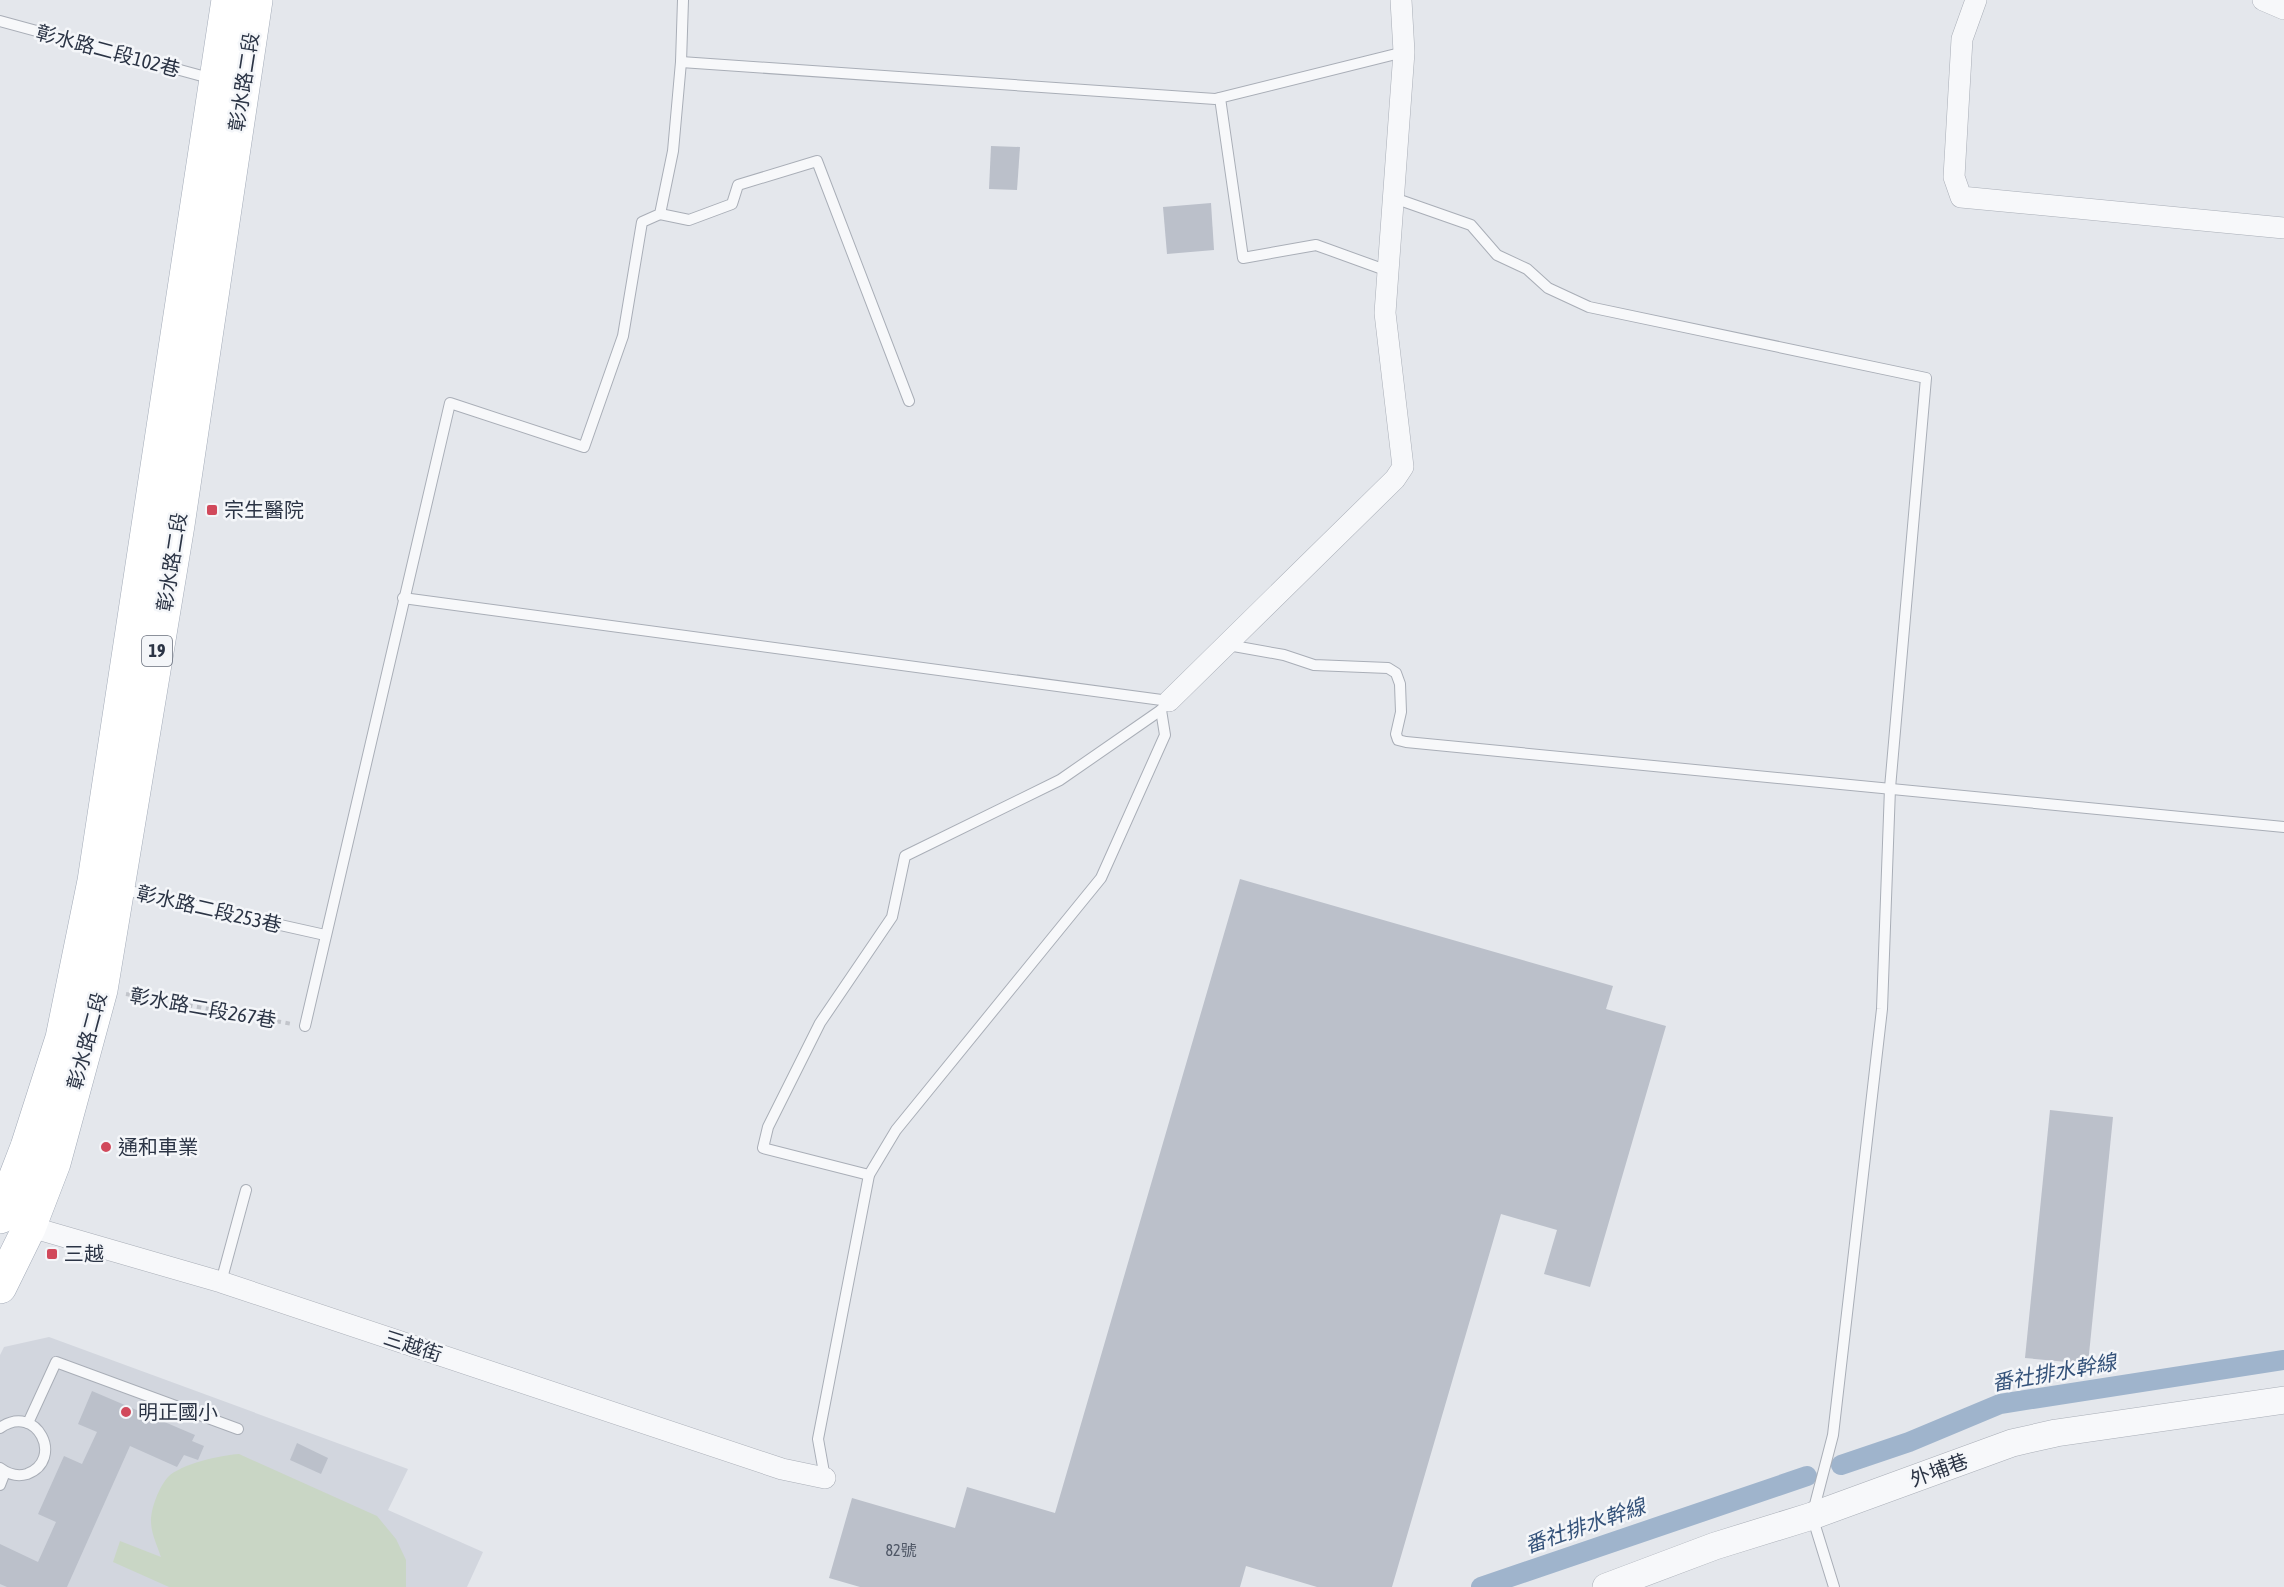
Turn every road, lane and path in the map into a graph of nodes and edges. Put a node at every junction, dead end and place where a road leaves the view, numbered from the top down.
1 (228, 0) edge
2 (256, 0) edge
3 (683, 0) edge
4 (1401, 0) edge
5 (1976, 0) edge
6 (2263, 0) edge
7 (2284, 9) edge
8 (0, 21) edge
9 (1404, 52) junction
10 (681, 62) junction
11 (216, 80) junction
12 (1220, 98) junction
13 (1394, 198) junction
14 (660, 214) junction
15 (2284, 228) edge
16 (1388, 271) junction
17 (909, 401) dead end
18 (163, 524) junction
19 (403, 598) junction
20 (1228, 645) junction
21 (1165, 706) junction
22 (1890, 788) junction
23 (2284, 827) edge
24 (107, 885) junction
25 (325, 935) junction
26 (101, 990) junction
27 (305, 1026) joint
28 (869, 1176) junction
29 (246, 1190) dead end
30 (7, 1219) edge
31 (221, 1282) junction
32 (0, 1287) edge
33 (2284, 1400) edge
34 (27, 1423) junction
35 (0, 1428) edge
36 (238, 1429) dead end
37 (2, 1470) edge
38 (825, 1478) joint
39 (0, 1485) edge
40 (1812, 1516) junction
41 (1606, 1587) edge
42 (1834, 1587) edge

1 - 11 main road, 彰水路二段 / 19
2 - 18 main road, 彰水路二段 / 19
3 - 10 lane
4 - 9 street
5 - 15 street
6 - 7 street
8 - 11 lane, 彰水路二段102巷
9 - 12 lane
9 - 13 street
10 - 12 lane
10 - 14 lane
11 - 18 main road, 彰水路二段 / 19
12 - 16 lane
13 - 16 street
13 - 22 lane
14 - 17 lane
14 - 19 lane
16 - 20 street
18 - 24 main road, 彰水路二段 / 19
19 - 21 lane
19 - 25 lane
20 - 21 street
20 - 22 lane
21 - 28 lane
21 - 28 lane
22 - 23 lane
22 - 40 lane
24 - 25 lane, 彰水路二段253巷
24 - 26 main road, 彰水路二段 / 19
24 - 30 main road, 彰水路二段 / 19
25 - 27 lane
26 - 27 path, 彰水路二段267巷
26 - 30 main road, 彰水路二段 / 19
28 - 38 lane
29 - 31 lane
30 - 31 street, 三越街
30 - 32 main road, 彰水路二段 / 19
31 - 38 street, 三越街
33 - 40 street, 外埔巷
34 - 35 lane
34 - 36 lane
34 - 37 lane
37 - 39 lane
40 - 41 street, 外埔巷
40 - 42 lane

